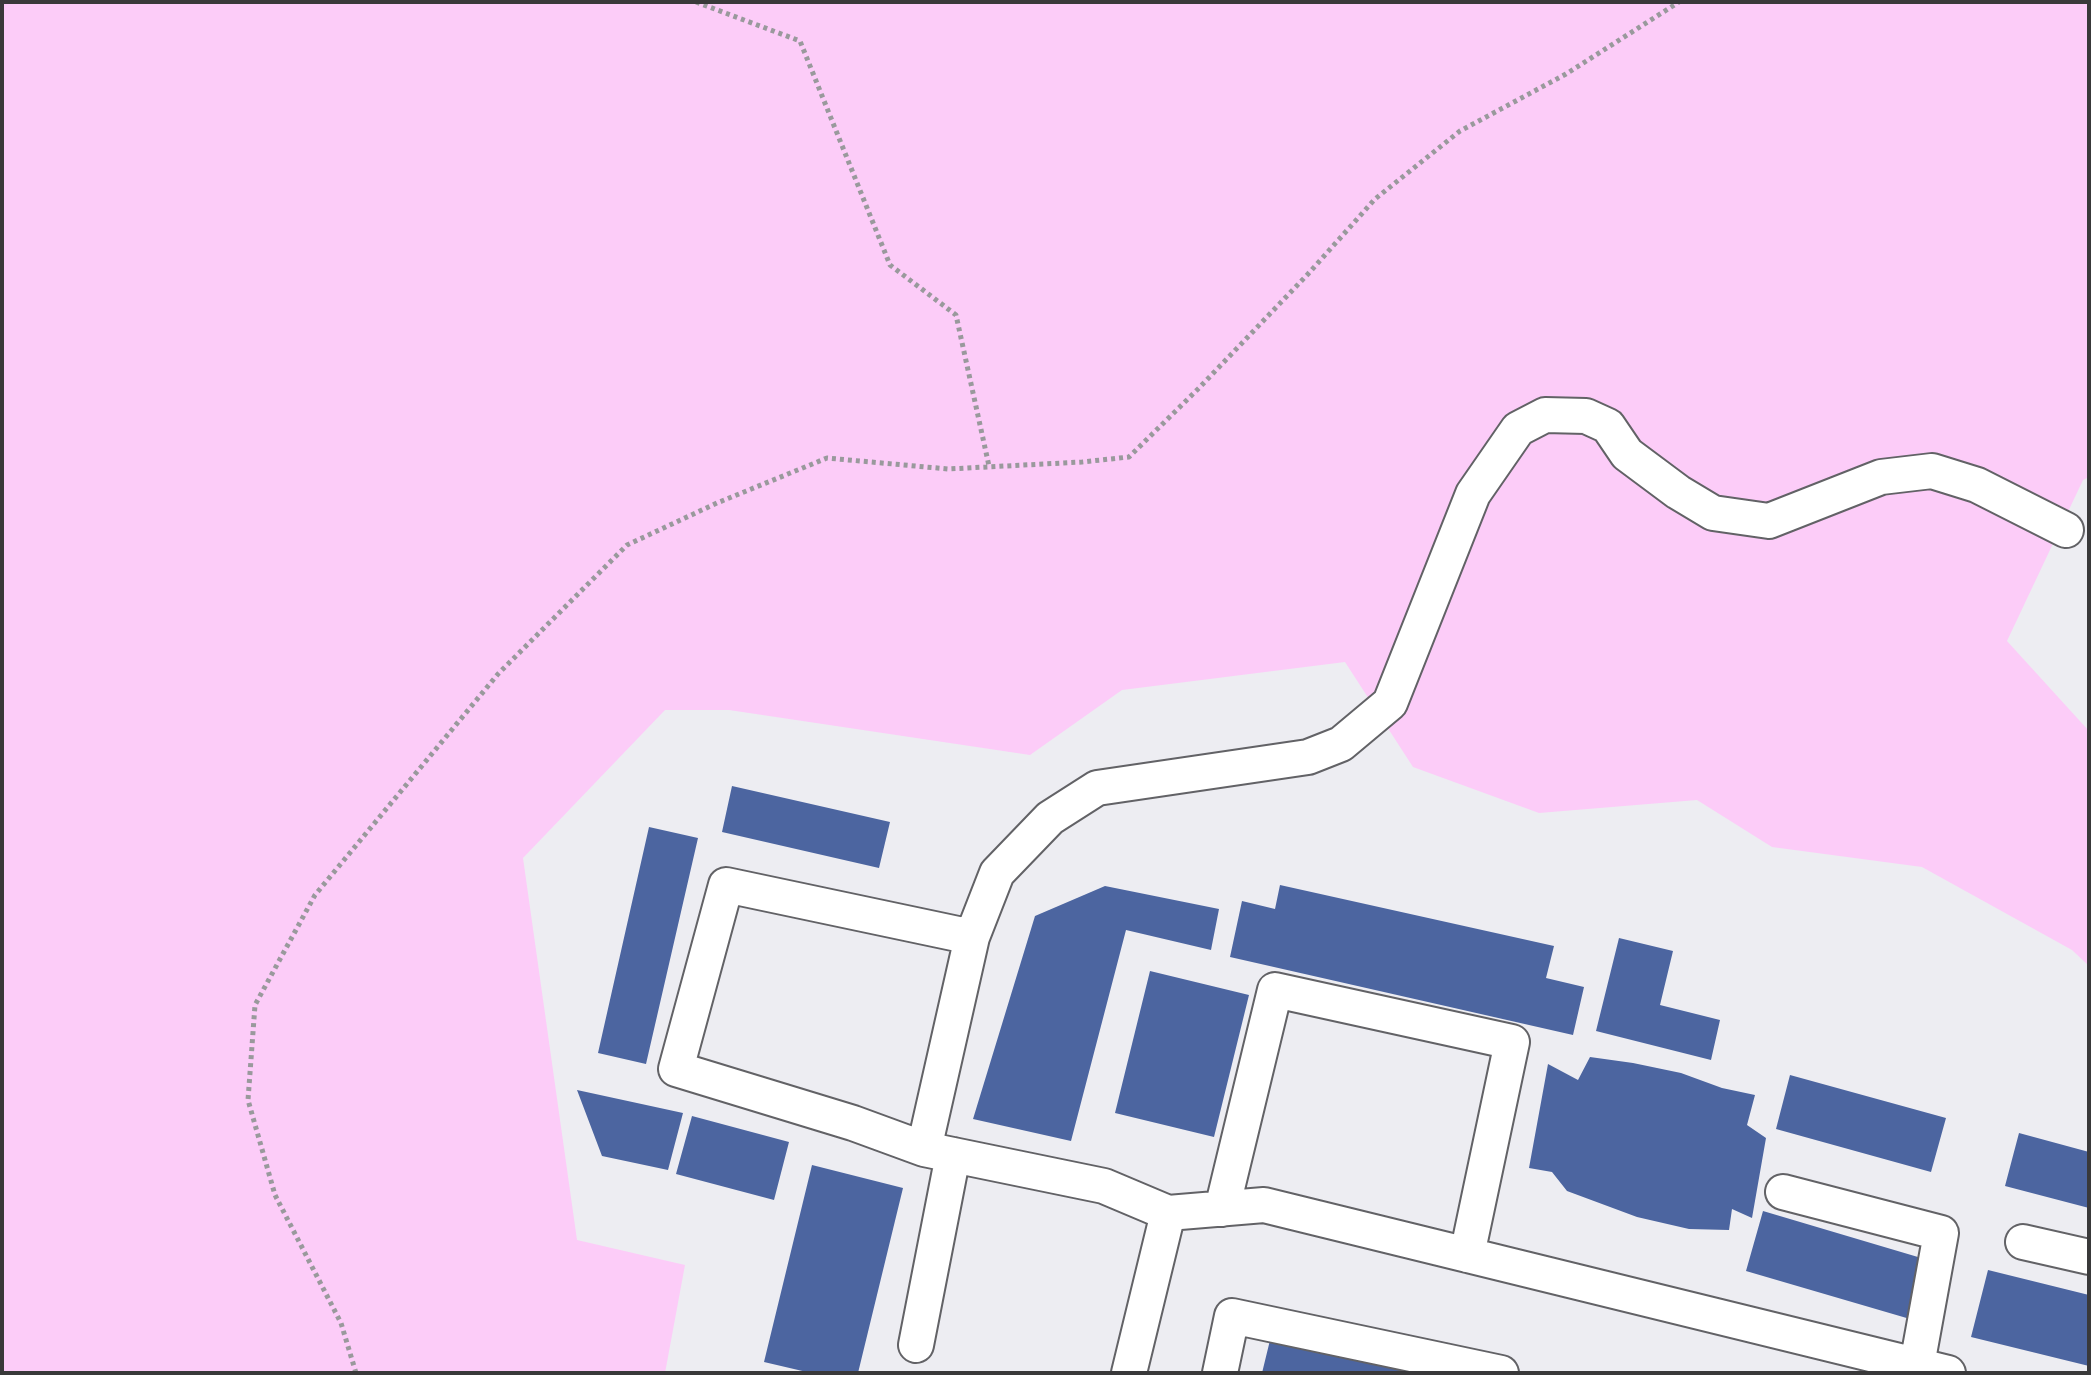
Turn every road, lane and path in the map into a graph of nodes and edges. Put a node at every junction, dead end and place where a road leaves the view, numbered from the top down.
1 (696, 2) edge
2 (1679, 2) edge
3 (989, 466) junction
4 (2066, 530) dead end
5 (972, 937) junction
6 (939, 1152) junction
7 (1783, 1192) dead end
8 (1222, 1209) junction
9 (1168, 1213) junction
10 (2023, 1242) dead end
11 (1467, 1255) junction
12 (2089, 1257) edge
13 (916, 1345) dead end
14 (1932, 1369) edge
15 (356, 1373) edge
16 (1129, 1373) edge
17 (1220, 1373) edge
18 (1501, 1373) edge

1 - 3 path
2 - 3 path
3 - 15 path
4 - 5 street
5 - 6 street
5 - 6 street
6 - 9 street
6 - 13 street
7 - 14 street
8 - 9 street
8 - 11 street
8 - 11 street
9 - 16 street
10 - 12 street
11 - 14 street
17 - 18 street

